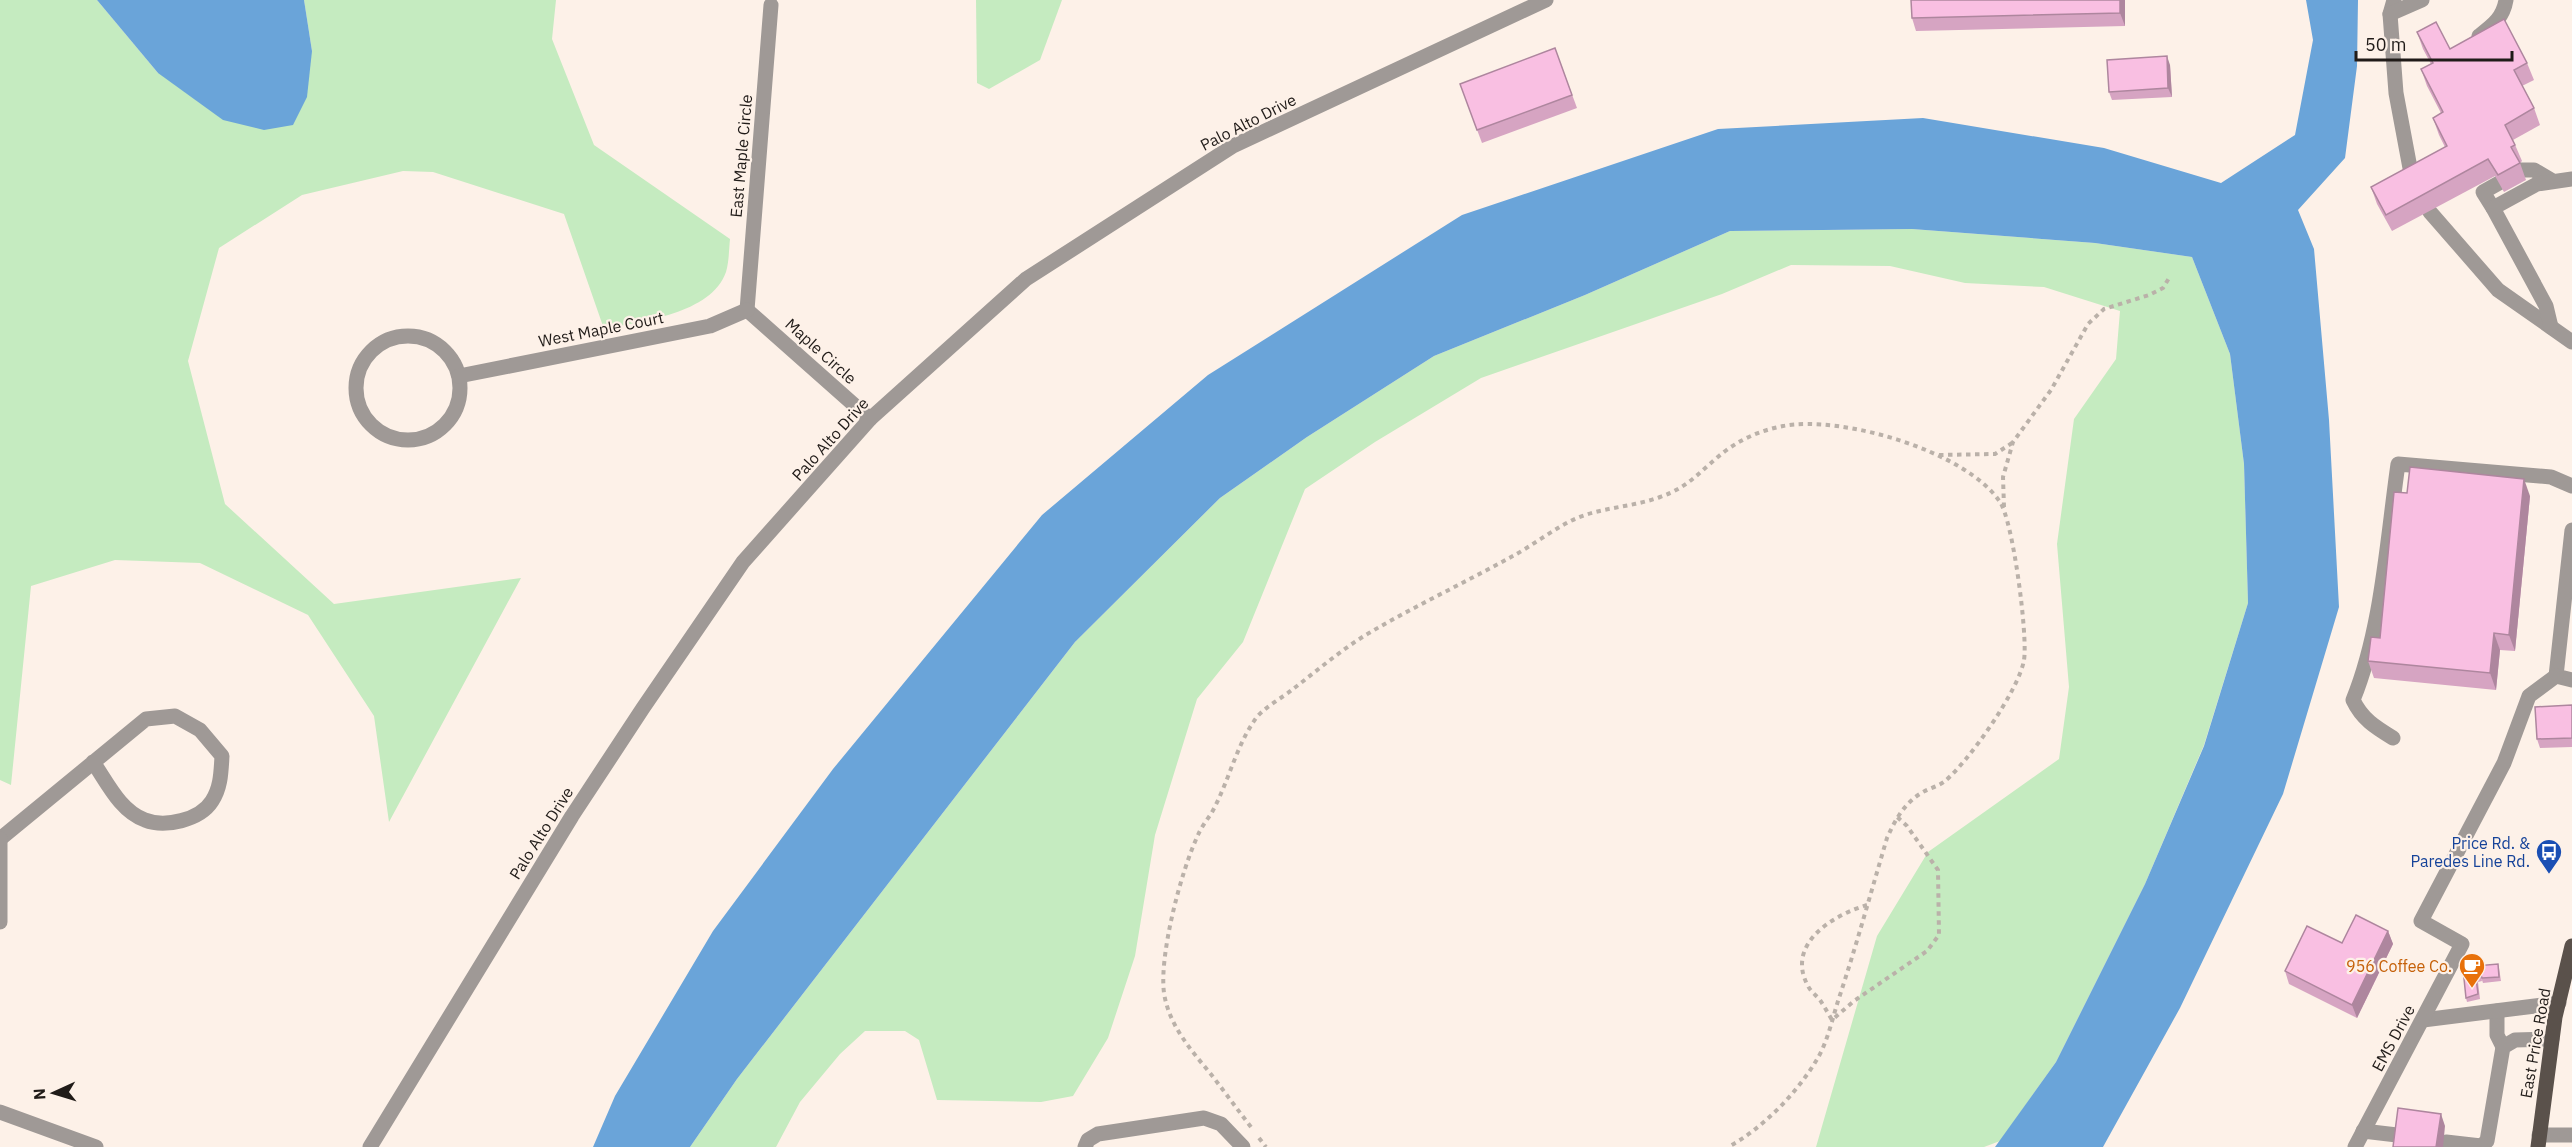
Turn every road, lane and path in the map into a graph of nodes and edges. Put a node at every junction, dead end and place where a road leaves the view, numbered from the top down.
1 (1546, 0) edge
2 (2422, 0) edge
3 (2506, 0) edge
4 (771, 4) dead end
5 (2392, 7) edge
6 (2463, 48) edge
7 (2520, 170) edge
8 (2572, 179) edge
9 (2551, 180) junction
10 (2499, 183) edge
11 (2413, 184) edge
12 (2493, 208) junction
13 (2430, 212) edge
14 (2169, 278) dead end
15 (747, 310) junction
16 (2551, 327) junction
17 (2572, 342) edge
18 (459, 376) junction
19 (870, 419) junction
20 (2013, 442) junction
21 (1937, 455) junction
22 (2572, 486) edge
23 (2004, 507) junction
24 (2572, 530) edge
25 (2556, 676) junction
26 (2572, 680) edge
27 (2393, 738) dead end
28 (93, 762) junction
29 (1896, 816) junction
30 (0, 839) edge
31 (1867, 905) junction
32 (0, 922) edge
33 (2572, 946) edge
34 (2559, 1003) junction
35 (2497, 1011) junction
36 (1832, 1020) junction
37 (2423, 1020) junction
38 (2552, 1039) junction
39 (2503, 1047) junction
40 (0, 1112) edge
41 (2363, 1131) junction
42 (2397, 1135) edge
43 (2572, 1136) edge
44 (2539, 1141) edge
45 (2446, 1142) dead end
46 (96, 1147) edge
47 (370, 1147) edge
48 (1085, 1147) edge
49 (1242, 1147) edge
50 (1266, 1147) edge
51 (1728, 1147) edge
52 (2355, 1147) edge

1 - 19 street, Palo Alto Drive
2 - 5 street
3 - 6 street
4 - 15 street, East Maple Circle
5 - 11 street
7 - 9 street
8 - 9 street
9 - 12 street
10 - 12 street
12 - 16 street
13 - 16 street
14 - 20 path
15 - 18 street, West Maple Court
15 - 19 street, Maple Circle
16 - 17 street
18 - 18 street
19 - 47 street, Palo Alto Drive
20 - 21 path
20 - 23 path
21 - 23 path
21 - 50 path
22 - 27 street
23 - 29 path
24 - 25 street
25 - 26 street
25 - 37 street, EMS Drive
28 - 28 street
28 - 30 street
29 - 31 path
29 - 36 path
30 - 32 street
31 - 36 path
31 - 36 path
33 - 34 main road, East Price Road
34 - 35 street
34 - 38 main road, East Price Road
35 - 37 street
35 - 39 street
36 - 51 path
37 - 41 street, EMS Drive
38 - 39 street
38 - 44 main road, East Price Road
39 - 45 street
40 - 46 street
41 - 42 street
41 - 52 street, EMS Drive
43 - 44 street
48 - 49 street

